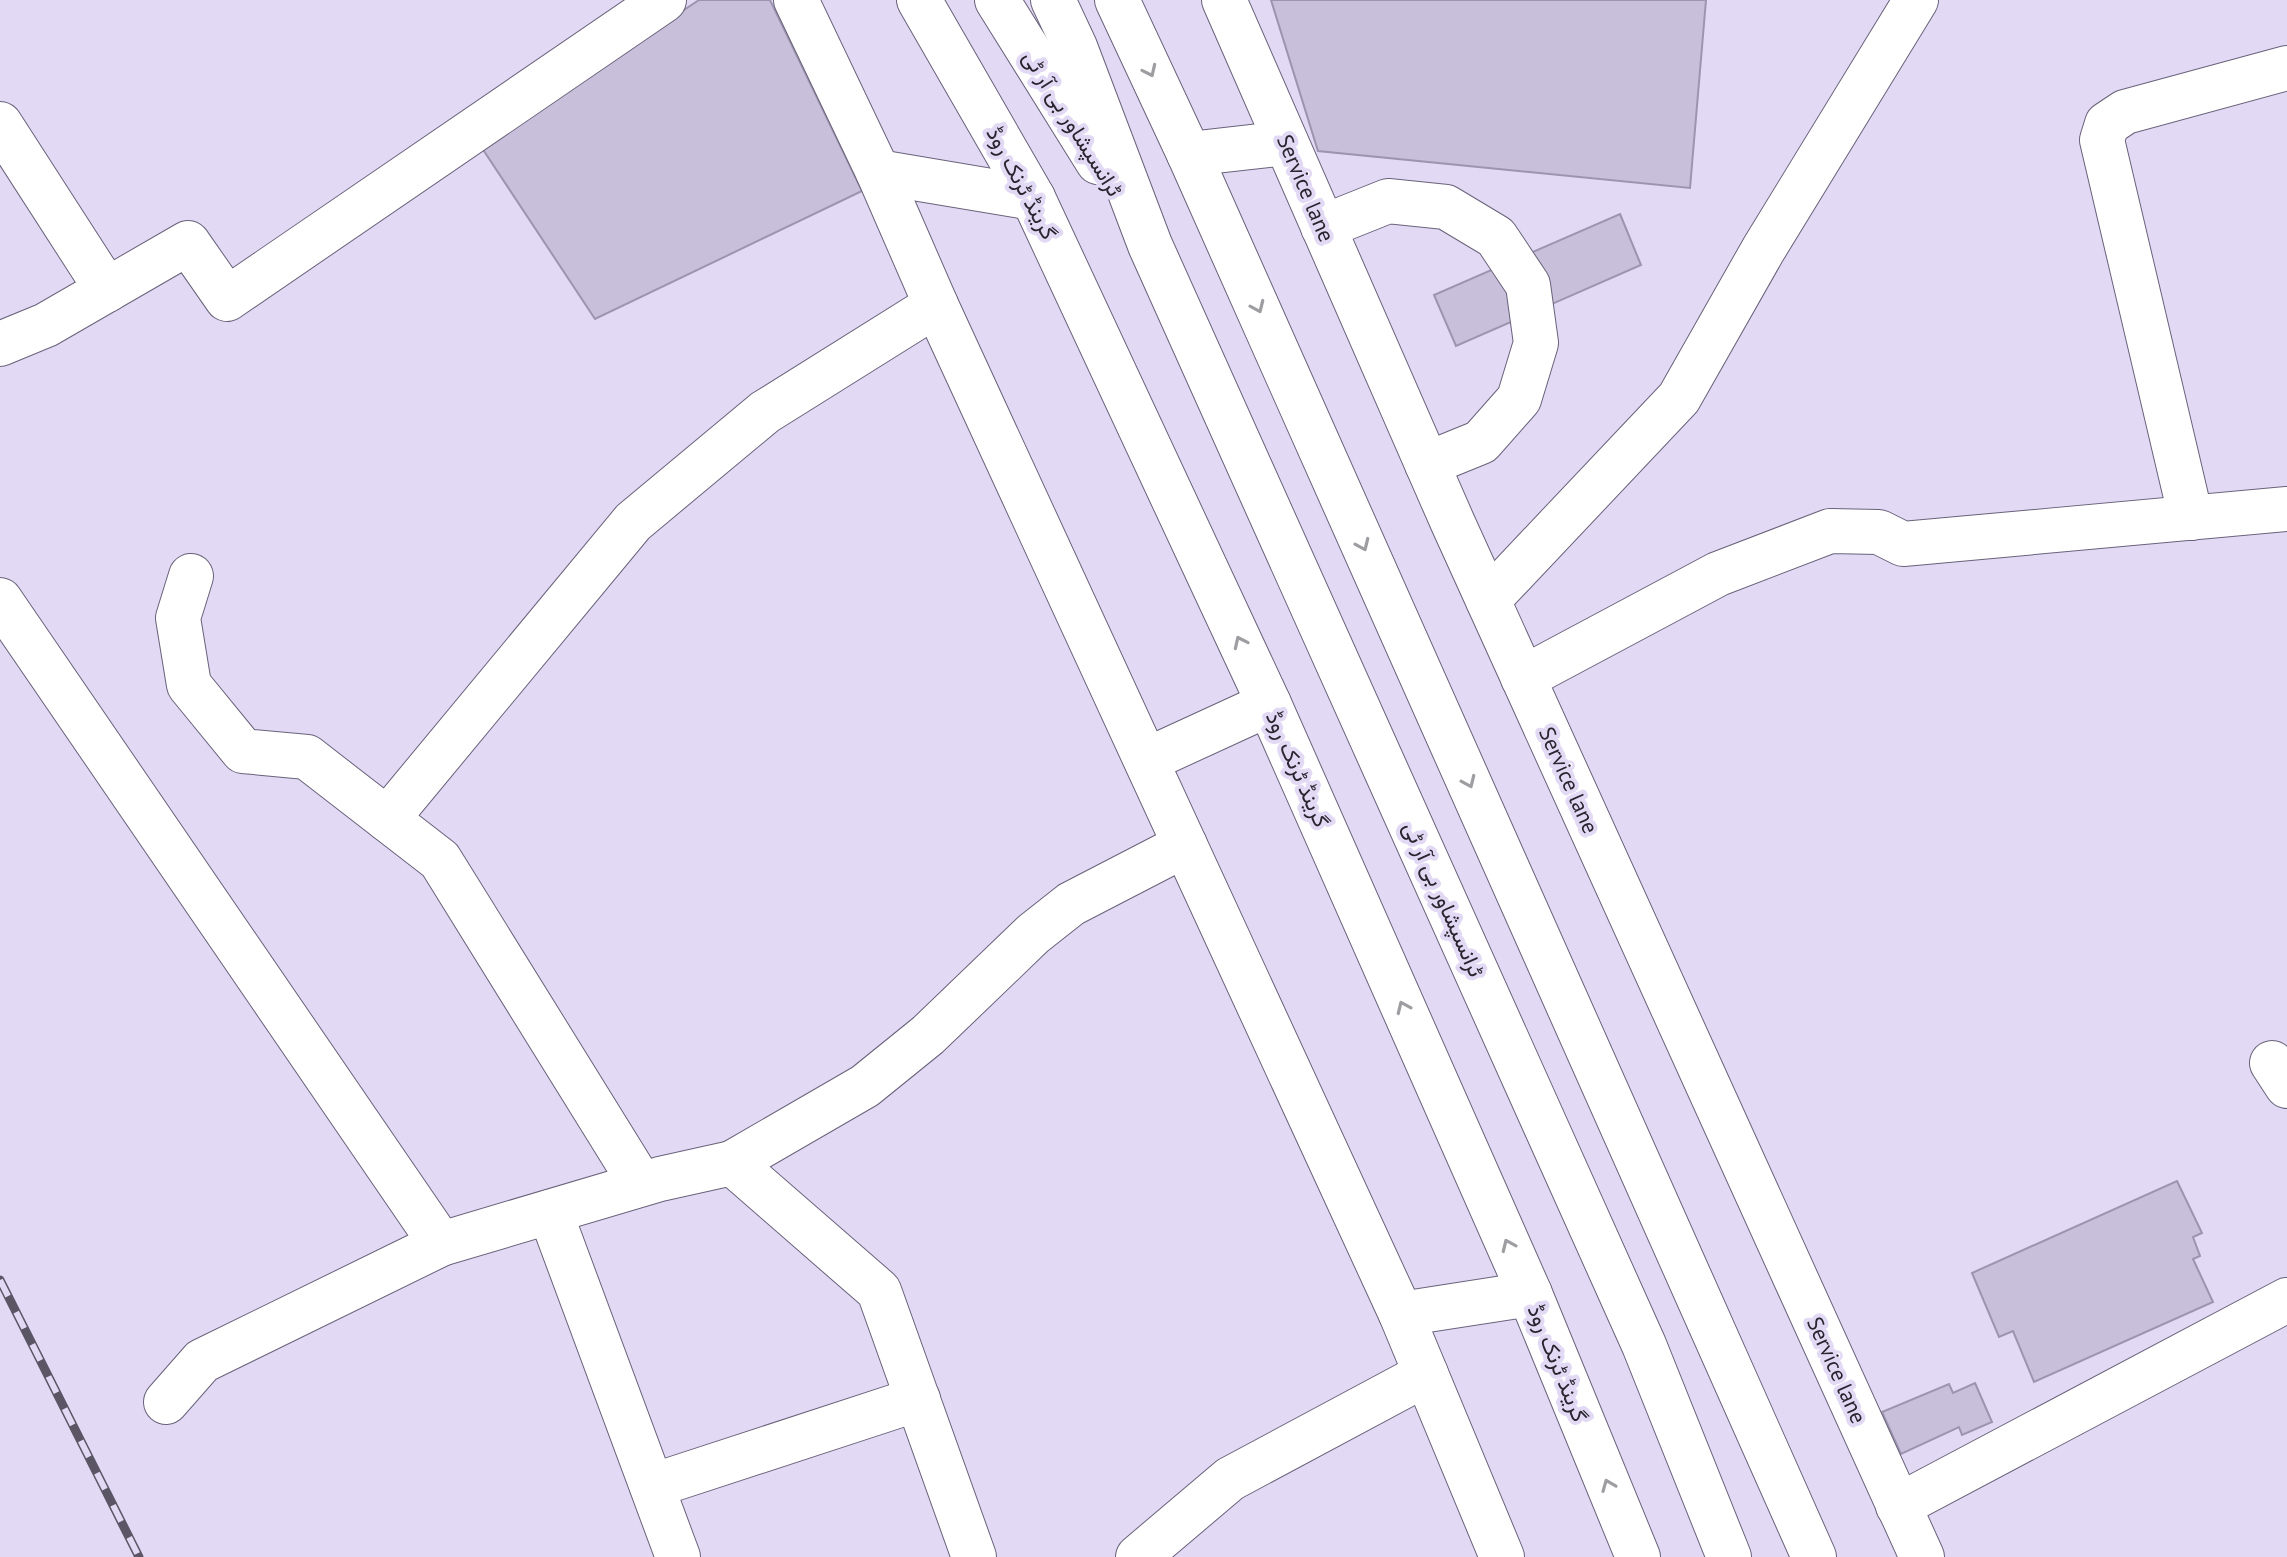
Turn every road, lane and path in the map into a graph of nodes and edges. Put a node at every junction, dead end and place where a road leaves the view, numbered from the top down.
1 (664, 0) edge
2 (796, 0) edge
3 (919, 0) edge
4 (997, 0) edge
5 (1053, 0) edge
6 (1117, 0) edge
7 (1224, 0) edge
8 (1916, 0) edge
9 (2285, 79) edge
10 (0, 124) edge
11 (1286, 143) junction
12 (1189, 154) junction
13 (878, 172) junction
14 (1033, 198) junction
15 (1323, 227) junction
16 (1150, 245) junction
17 (107, 290) junction
18 (936, 305) junction
19 (0, 344) edge
20 (1427, 464) junction
21 (2287, 509) edge
22 (2191, 518) junction
23 (191, 576) dead end
24 (0, 600) edge
25 (1488, 600) junction
26 (1523, 678) junction
27 (1269, 704) junction
28 (1147, 760) junction
29 (387, 819) junction
30 (1185, 845) junction
31 (732, 1163) junction
32 (641, 1184) junction
33 (550, 1212) junction
34 (441, 1244) junction
35 (1530, 1294) junction
36 (2287, 1300) edge
37 (1401, 1314) junction
38 (1426, 1374) junction
39 (918, 1399) junction
40 (166, 1402) dead end
41 (652, 1486) junction
42 (1898, 1506) junction
43 (678, 1557) edge
44 (974, 1557) edge
45 (1138, 1557) edge
46 (1502, 1557) edge
47 (1638, 1557) edge
48 (1729, 1557) edge
49 (1814, 1557) edge
50 (1922, 1557) edge

1 - 17 main road
2 - 13 main road
3 - 14 main road, گرینڈ ٹرنک روڈ
4 - 16 main road, ٹرانسپشاور بی آر ٹی
5 - 16 main road, ٹرانسپشاور بی آر ٹی
6 -> 12 main road
7 - 11 main road, Service lane
8 - 25 main road
9 - 22 main road
10 - 17 main road
11 - 12 main road
11 - 15 main road, Service lane
12 -> 49 main road
13 - 14 main road
13 - 18 main road
27 -> 14 main road, گرینڈ ٹرنک روڈ
15 - 20 main road, Service lane
15 - 20 main road
16 - 48 main road, ٹرانسپشاور بی آر ٹی
17 - 19 main road
18 - 28 main road
18 - 29 main road
20 - 25 main road, Service lane
21 - 22 main road
22 - 26 main road
23 - 29 main road
24 - 34 main road
25 - 26 main road, Service lane
26 - 42 main road, Service lane
27 - 28 main road
35 -> 27 main road, گرینڈ ٹرنک روڈ
28 - 30 main road
29 - 32 main road
30 - 31 main road
30 - 37 main road
31 - 32 main road
31 - 39 main road
32 - 33 main road
33 - 34 main road
33 - 41 main road
34 - 40 main road
35 - 37 main road
47 -> 35 main road, گرینڈ ٹرنک روڈ
36 - 42 main road
37 - 38 main road
38 - 45 main road
38 - 46 main road
39 - 41 main road
39 - 44 main road
41 - 43 main road
42 - 50 main road, Service lane

